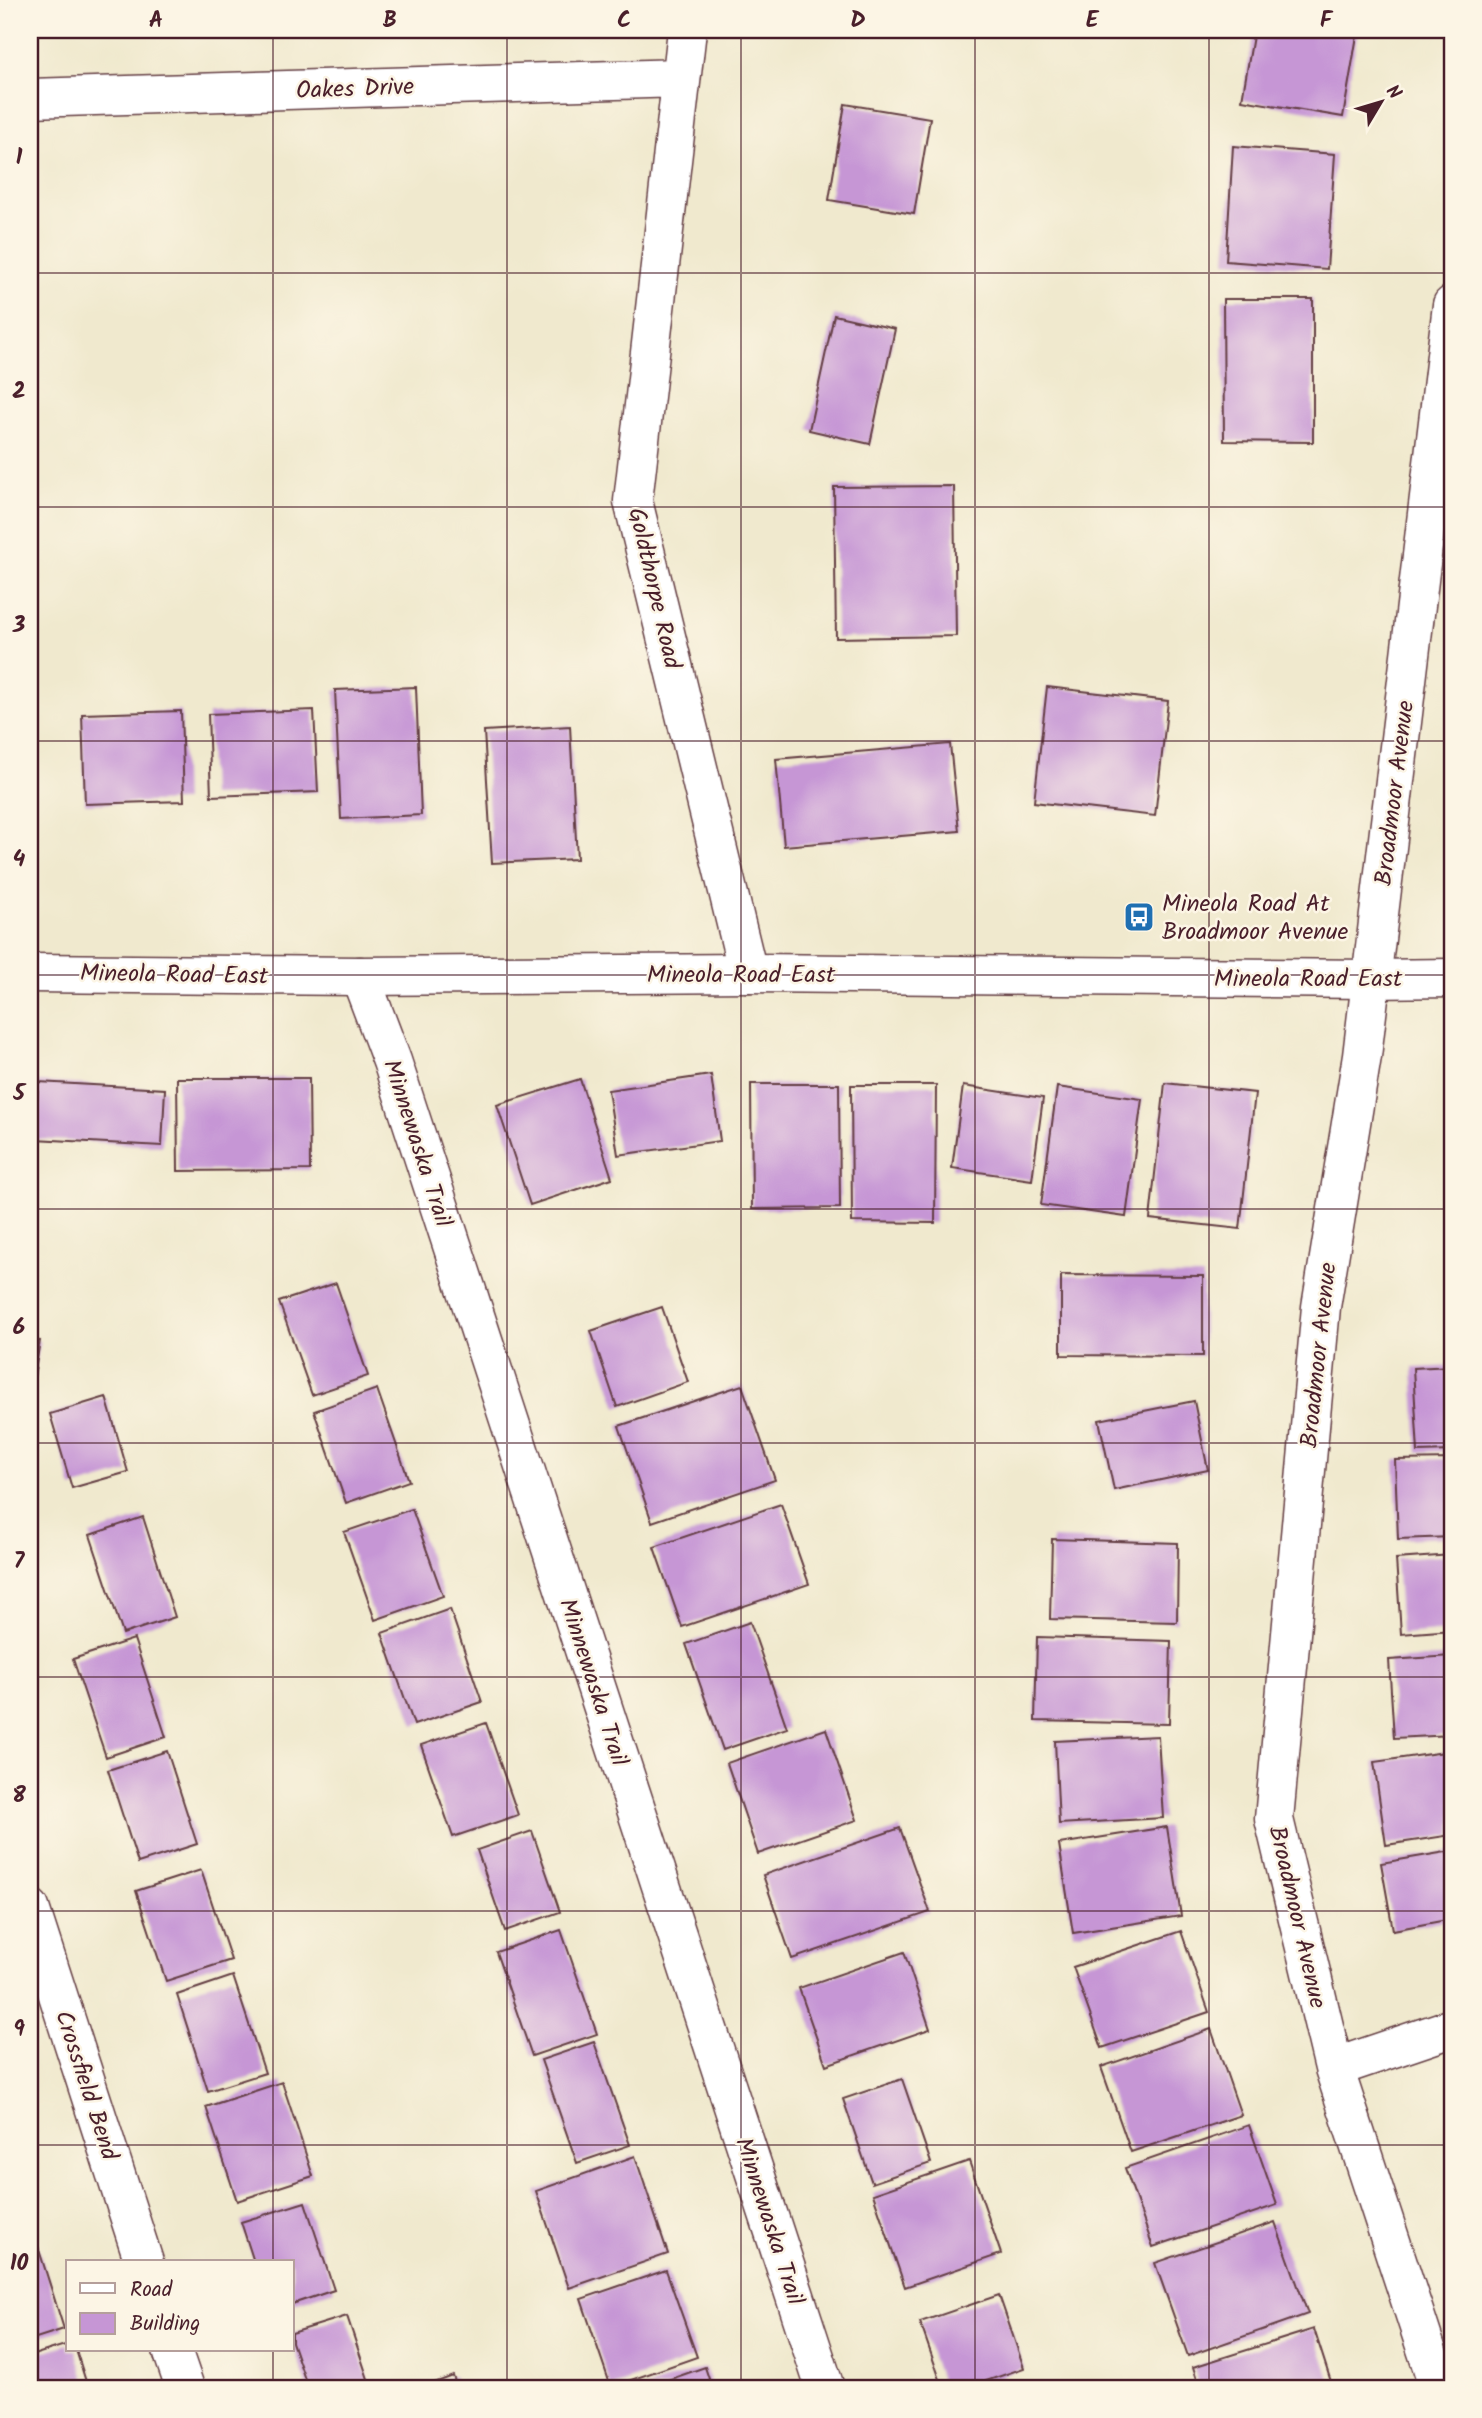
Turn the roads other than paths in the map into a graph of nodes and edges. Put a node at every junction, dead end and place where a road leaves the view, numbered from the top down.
1 (687, 30) edge
2 (681, 78) junction
3 (30, 98) edge
4 (1452, 305) edge
5 (30, 973) edge
6 (748, 973) junction
7 (360, 976) junction
8 (1452, 978) edge
9 (1371, 979) junction
10 (30, 1908) edge
11 (1452, 2028) edge
12 (1334, 2068) junction
13 (143, 2260) edge
14 (173, 2352) edge
15 (185, 2388) edge
16 (825, 2388) edge
17 (1439, 2388) edge

1 - 2 street, Goldthorpe Road
2 - 3 street, Oakes Drive
2 - 6 street, Goldthorpe Road
4 - 9 street, Broadmoor Avenue
5 - 7 street, Mineola Road East
6 - 7 street, Mineola Road East
6 - 9 street, Mineola Road East
7 - 16 street, Minnewaska Trail
8 - 9 street, Mineola Road East
9 - 12 street, Broadmoor Avenue
10 - 13 street, Crossfield Bend
11 - 12 street
12 - 17 street, Broadmoor Avenue
14 - 15 street

